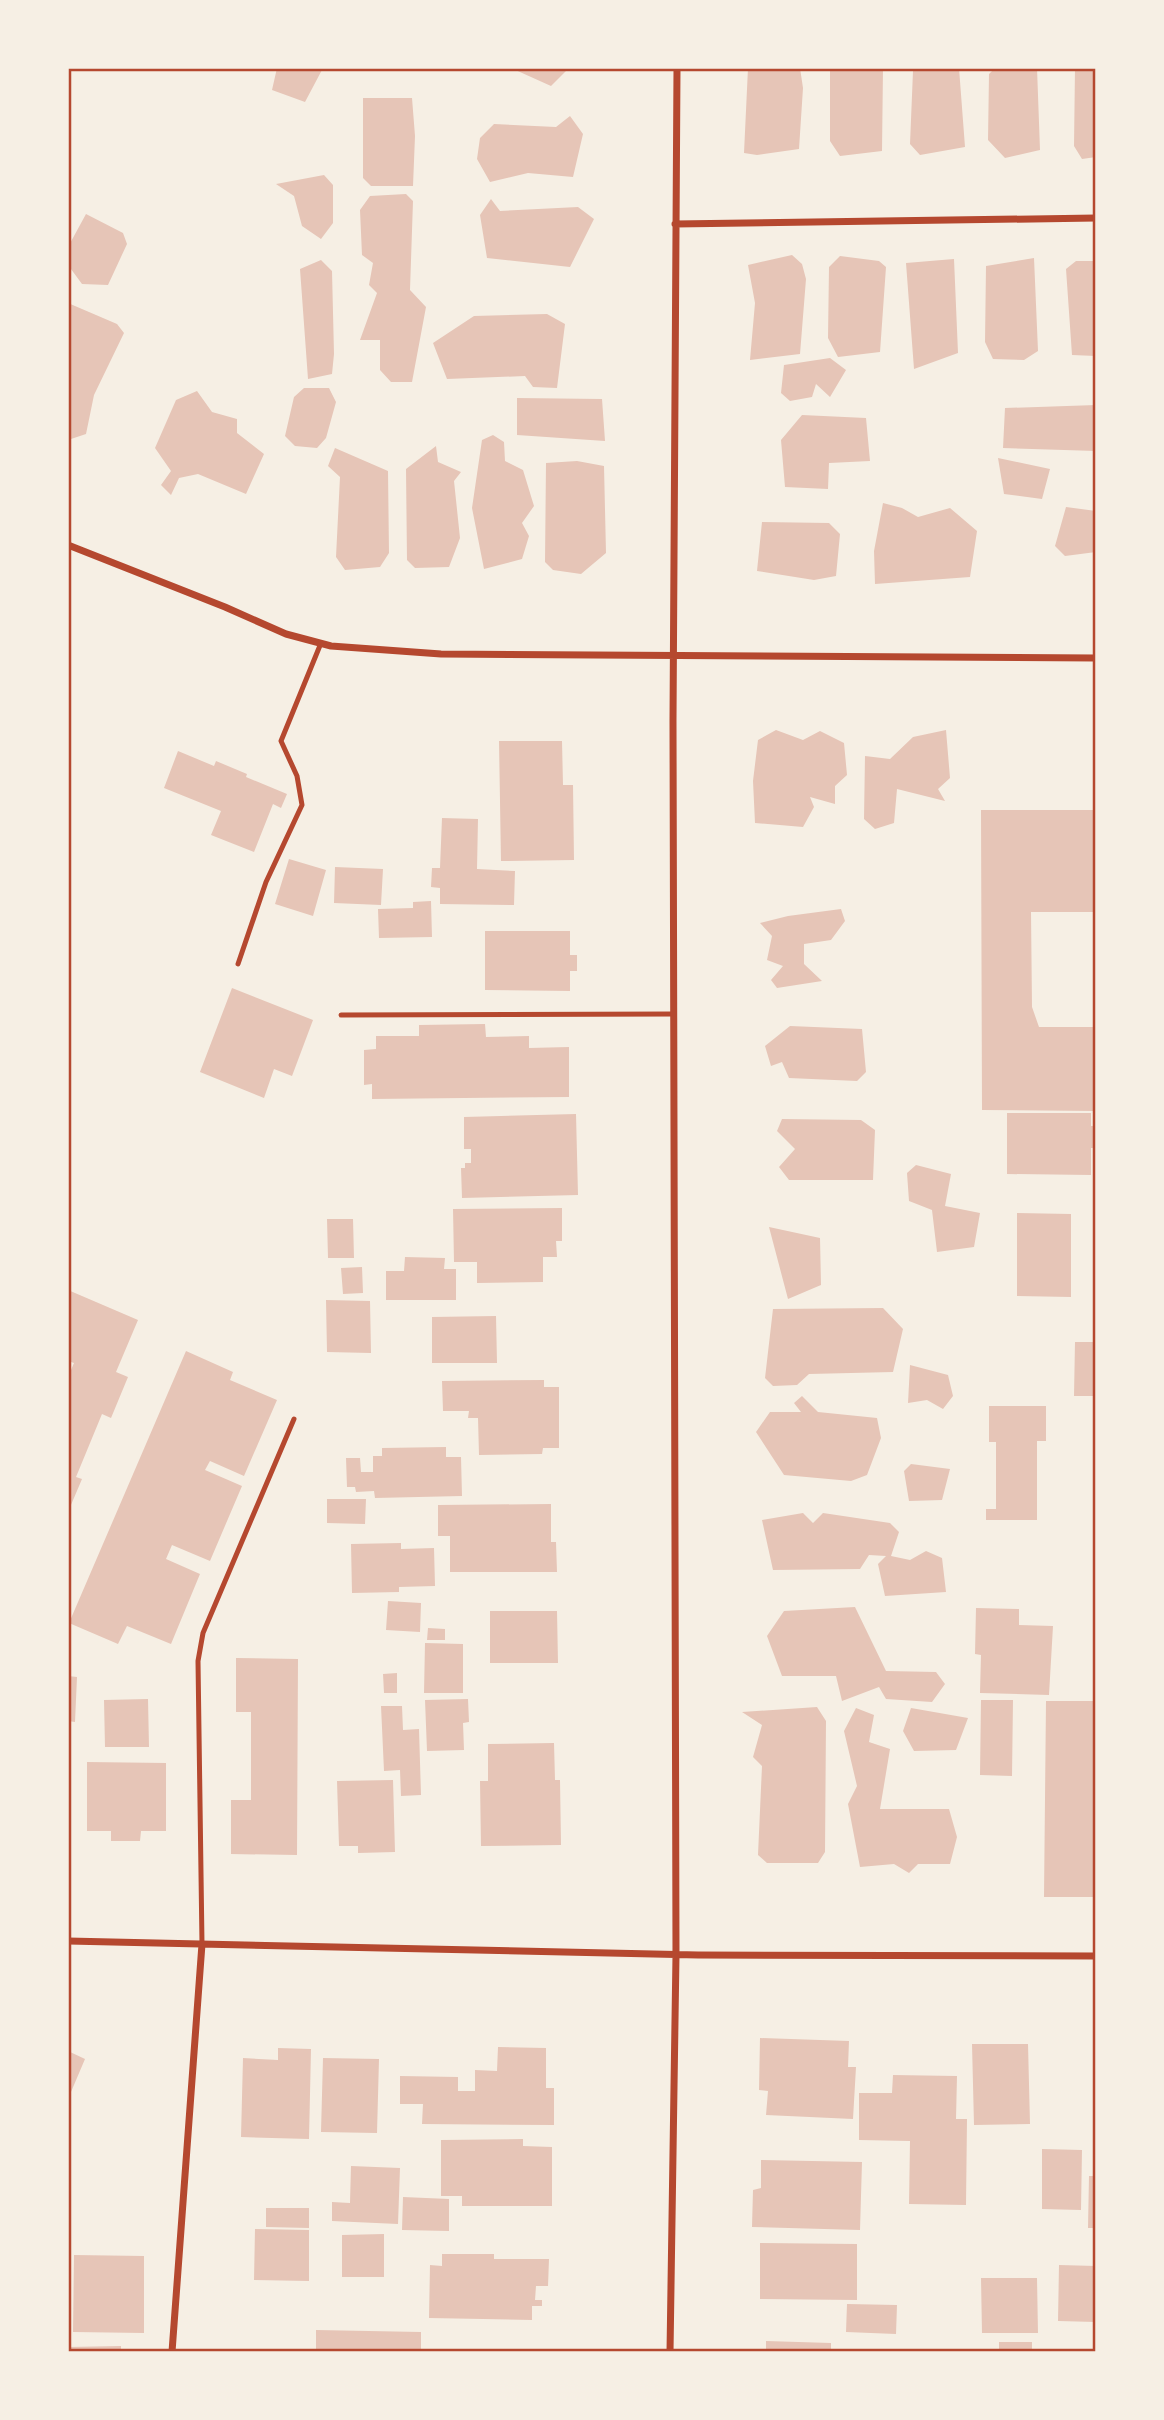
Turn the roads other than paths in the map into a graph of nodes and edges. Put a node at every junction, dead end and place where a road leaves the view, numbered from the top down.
1 (677, 68) edge
2 (1096, 218) edge
3 (676, 224) junction
4 (68, 545) edge
5 (321, 643) junction
6 (675, 655) junction
7 (1096, 658) edge
8 (239, 964) dead end
9 (674, 1014) junction
10 (341, 1015) dead end
11 (294, 1419) dead end
12 (68, 1941) edge
13 (202, 1944) junction
14 (676, 1955) junction
15 (1096, 1956) edge
16 (172, 2352) edge
17 (670, 2352) edge

1 - 3 street
2 - 3 street
3 - 6 street
4 - 5 street
5 - 6 street
5 - 8 lane
6 - 7 street
6 - 9 street
9 - 10 lane
9 - 14 street
11 - 13 lane
12 - 13 street
13 - 14 street
13 - 16 street
14 - 15 street
14 - 17 street

